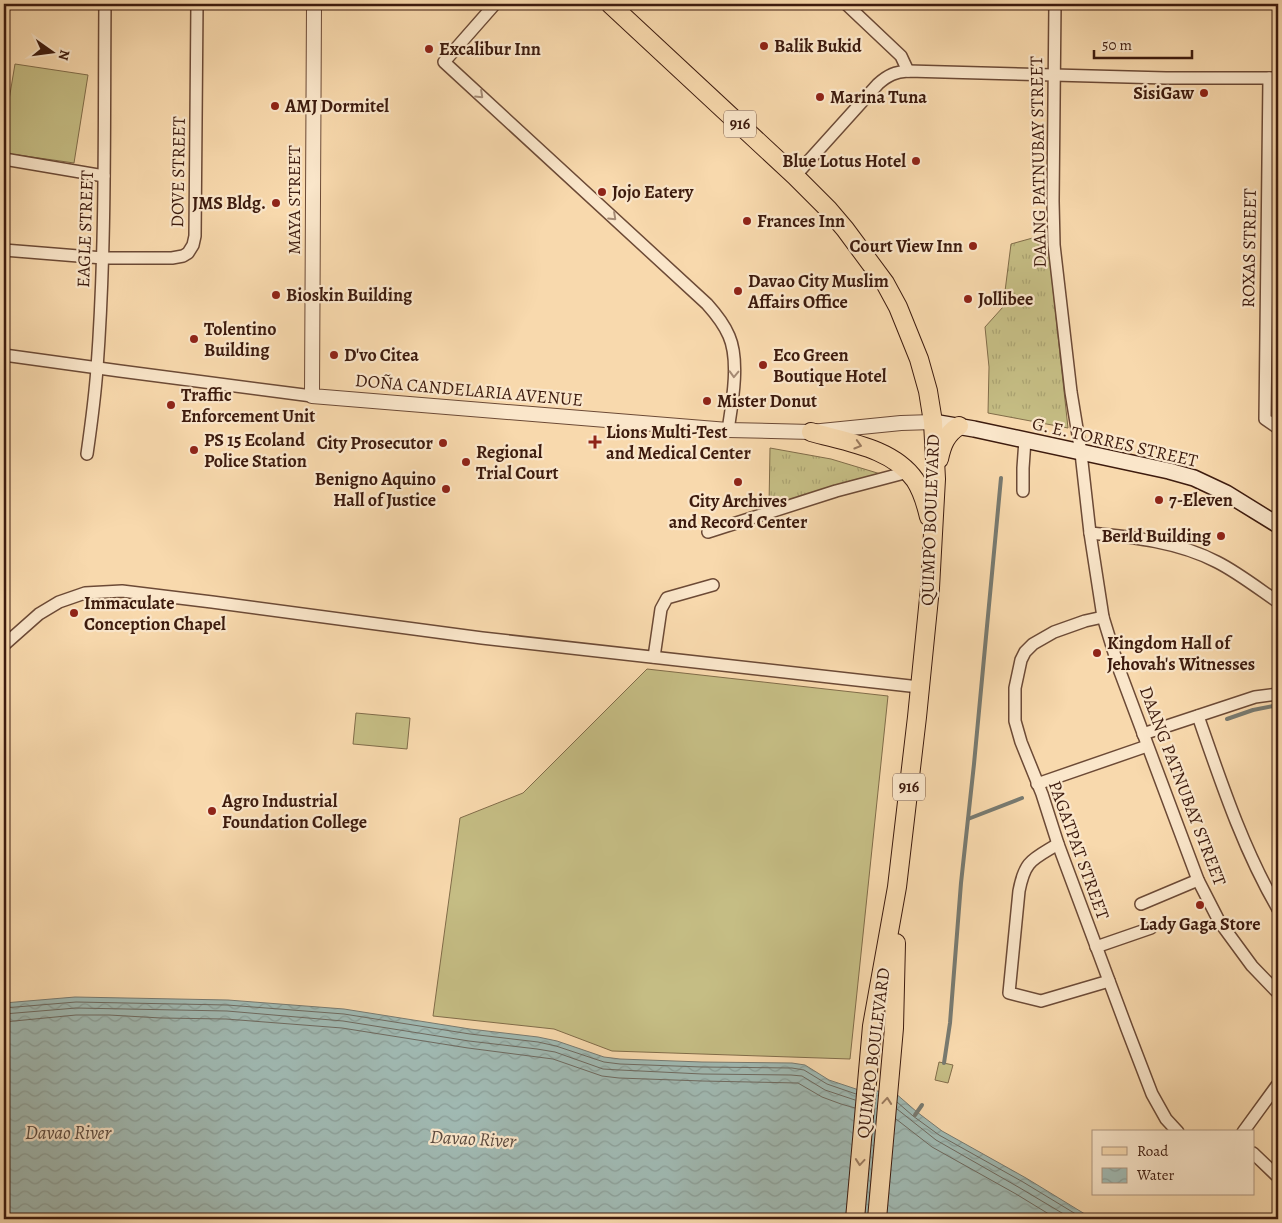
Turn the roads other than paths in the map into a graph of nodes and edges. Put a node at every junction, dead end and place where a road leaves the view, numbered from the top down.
1 (6, 4) edge
2 (105, 4) edge
3 (197, 4) edge
4 (314, 4) edge
5 (496, 4) edge
6 (610, 4) edge
7 (846, 4) edge
8 (1055, 4) edge
9 (4, 7) edge
10 (908, 71) junction
11 (1054, 75) junction
12 (1274, 78) edge
13 (4, 159) edge
14 (104, 176) junction
15 (795, 176) junction
16 (4, 250) edge
17 (103, 258) junction
18 (4, 355) edge
19 (97, 368) junction
20 (312, 396) junction
21 (933, 422) junction
22 (959, 426) junction
23 (1278, 428) edge
24 (728, 430) junction
25 (811, 432) junction
26 (1025, 440) junction
27 (1081, 453) junction
28 (87, 454) dead end
29 (908, 472) junction
30 (936, 480) junction
31 (1023, 491) dead end
32 (1278, 525) edge
33 (933, 530) junction
34 (708, 532) dead end
35 (1090, 533) junction
36 (713, 585) dead end
37 (1278, 602) edge
38 (1103, 616) junction
39 (4, 645) edge
40 (654, 657) junction
41 (919, 687) junction
42 (1278, 694) edge
43 (1198, 716) junction
44 (1143, 734) junction
45 (1147, 746) junction
46 (1037, 784) junction
47 (1058, 844) junction
48 (1198, 880) junction
49 (897, 887) junction
50 (1141, 904) dead end
51 (1278, 909) edge
52 (1151, 928) dead end
53 (1096, 947) junction
54 (1109, 981) junction
55 (1278, 993) edge
56 (1277, 1090) edge
57 (1176, 1130) edge
58 (1245, 1130) edge
59 (1254, 1154) edge
60 (1278, 1177) edge
61 (855, 1219) edge
62 (877, 1219) edge

1 - 9 street
2 - 14 street, EAGLE STREET
3 - 17 street, DOVE STREET
4 - 20 street, MAYA STREET
5 -> 24 street
6 - 15 main road, QUIMPO BOULEVARD / 916
7 - 10 street
8 - 11 street, DAANG PATNUBAY STREET
10 - 11 street
10 - 15 street
11 - 12 street
11 - 27 street, DAANG PATNUBAY STREET
12 - 23 street, ROXAS STREET
13 - 14 street
14 - 17 street, EAGLE STREET
15 - 21 main road, QUIMPO BOULEVARD / 916
16 - 17 street, DOVE STREET
17 - 19 street, EAGLE STREET
18 - 19 street, DOÑA CANDELARIA AVENUE
19 - 20 street, DOÑA CANDELARIA AVENUE
19 - 28 street, EAGLE STREET
20 - 24 street, DOÑA CANDELARIA AVENUE
21 - 22 main road, G. E. TORRES STREET
21 - 25 street, DOÑA CANDELARIA AVENUE
21 - 30 main road, QUIMPO BOULEVARD / 916
22 - 26 main road, G. E. TORRES STREET
22 - 30 main road
24 - 25 street, DOÑA CANDELARIA AVENUE
25 -> 29 main road
26 - 27 main road, G. E. TORRES STREET
26 - 31 street
27 - 32 main road, G. E. TORRES STREET
27 - 35 street, DAANG PATNUBAY STREET
29 - 33 main road
29 - 34 street
30 - 33 main road, QUIMPO BOULEVARD / 916
33 - 41 main road, QUIMPO BOULEVARD / 916
35 - 37 street
35 - 38 street, DAANG PATNUBAY STREET
36 - 40 street
38 - 44 street, DAANG PATNUBAY STREET
38 - 46 street, PAGATPAT STREET
39 - 40 street
40 - 41 street
41 - 49 main road, QUIMPO BOULEVARD / 916
42 - 43 street
43 - 44 street
43 - 51 street
44 - 45 street, DAANG PATNUBAY STREET
45 - 46 street
45 - 48 street, DAANG PATNUBAY STREET
46 - 47 street, PAGATPAT STREET
47 - 53 street, PAGATPAT STREET
47 - 54 street
48 - 50 street
48 - 55 street, DAANG PATNUBAY STREET
49 -> 61 main road, QUIMPO BOULEVARD / 916
62 -> 49 main road, QUIMPO BOULEVARD / 916
52 - 53 street
53 - 54 street, PAGATPAT STREET
54 - 57 street, PAGATPAT STREET
56 - 58 street
59 - 60 street

